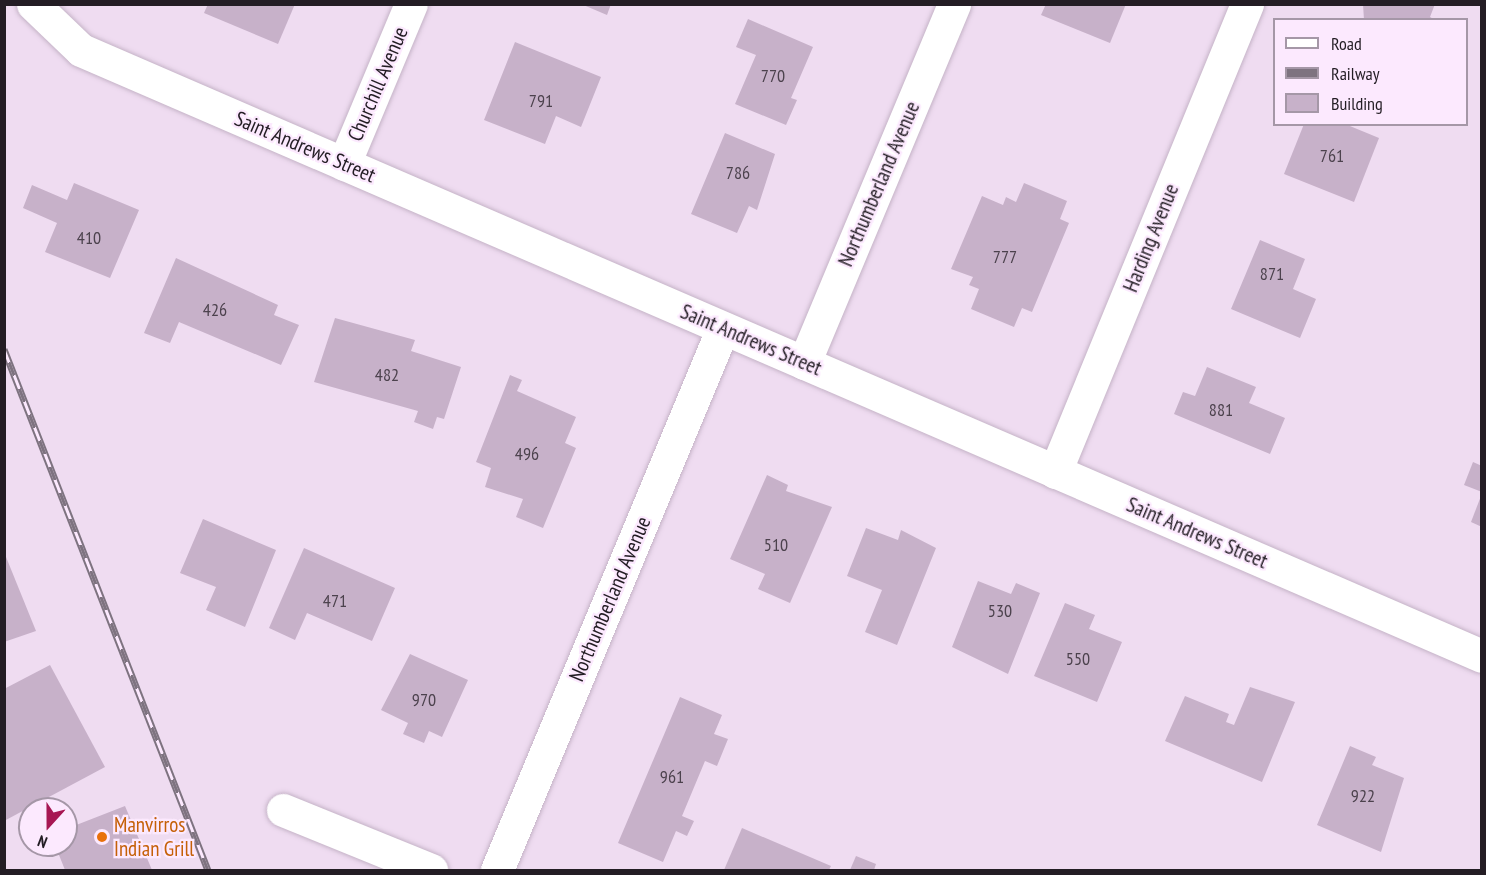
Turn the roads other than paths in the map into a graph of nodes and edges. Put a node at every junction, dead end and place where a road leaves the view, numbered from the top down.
1 (33, 4) edge
2 (411, 4) edge
3 (954, 4) edge
4 (1247, 4) edge
5 (344, 164) junction
6 (723, 328) junction
7 (804, 363) junction
8 (1055, 472) junction
9 (1482, 656) edge
10 (283, 810) dead end
11 (431, 870) edge
12 (497, 870) edge

1 - 5 street, Saint Andrews Street
2 - 5 street, Churchill Avenue
3 - 7 street, Northumberland Avenue
4 - 8 street, Harding Avenue
5 - 6 street, Saint Andrews Street
6 - 7 street, Saint Andrews Street
6 - 12 street, Northumberland Avenue
7 - 8 street, Saint Andrews Street
8 - 9 street, Saint Andrews Street
10 - 11 street

